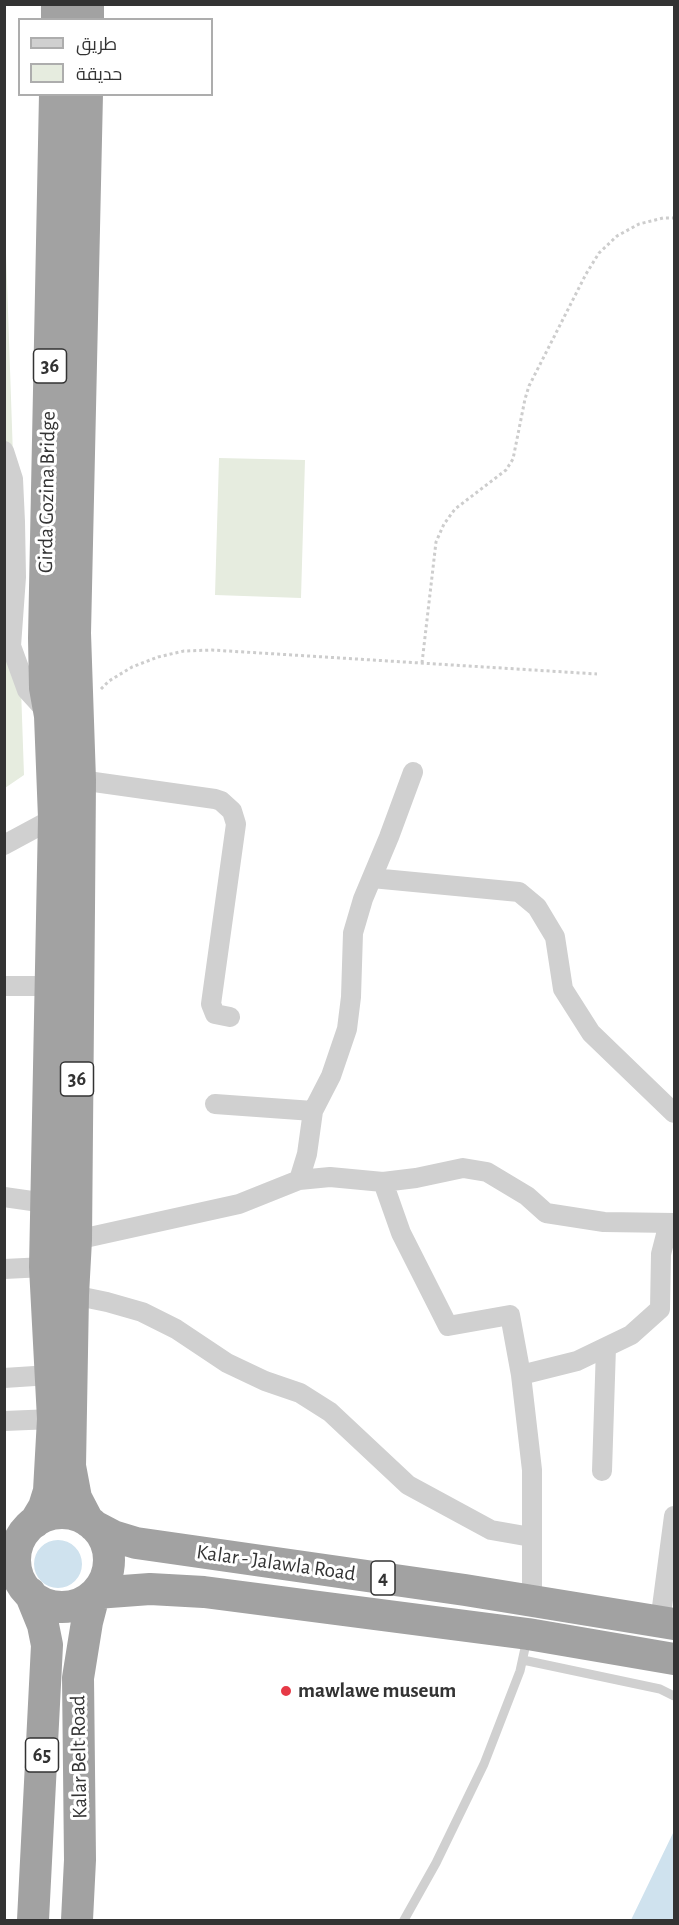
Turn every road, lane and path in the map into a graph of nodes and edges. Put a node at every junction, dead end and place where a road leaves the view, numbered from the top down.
1 (55, 96) edge
2 (87, 96) edge
3 (675, 218) edge
4 (4, 451) edge
5 (422, 663) junction
6 (597, 674) dead end
7 (101, 689) dead end
8 (64, 716) junction
9 (413, 772) dead end
10 (80, 780) junction
11 (54, 818) junction
12 (4, 845) edge
13 (372, 878) junction
14 (4, 986) edge
15 (51, 986) junction
16 (230, 1017) dead end
17 (215, 1104) dead end
18 (313, 1111) junction
19 (675, 1113) edge
20 (299, 1179) junction
21 (383, 1182) junction
22 (4, 1197) edge
23 (46, 1203) junction
24 (672, 1223) edge
25 (76, 1240) junction
26 (45, 1267) junction
27 (4, 1269) edge
28 (73, 1295) junction
29 (606, 1347) junction
30 (50, 1375) junction
31 (521, 1375) junction
32 (4, 1378) edge
33 (52, 1419) junction
34 (4, 1421) edge
35 (602, 1471) dead end
36 (675, 1516) edge
37 (91, 1524) junction
38 (21, 1530) edge
39 (531, 1537) junction
40 (465, 1590) junction
41 (21, 1592) edge
42 (95, 1594) junction
43 (532, 1601) junction
44 (667, 1623) edge
45 (465, 1626) junction
46 (525, 1647) junction
47 (675, 1659) edge
48 (675, 1696) edge
49 (33, 1920) edge
50 (77, 1920) edge
51 (404, 1920) edge

1 - 8 highway, Girda Gozina Bridge / 36
2 - 8 highway, 36
3 - 5 path
4 - 8 street
5 - 6 path
5 - 7 path
8 - 10 highway, 36
8 - 11 highway, 36
9 - 13 street
10 - 16 street
10 - 25 highway, 36
11 - 12 street
11 - 15 highway, 36
13 - 18 street
13 - 19 street
14 - 15 street
15 - 23 highway, 36
17 - 18 street
18 - 20 street
20 - 21 street
20 - 25 street
21 - 24 street
21 - 31 street
22 - 23 street
23 - 26 highway, 36
24 - 29 street
25 - 28 highway, 36
26 - 27 street
26 - 30 highway, 36
28 - 37 highway, 36
28 - 39 street
29 - 31 street
29 - 35 street
30 - 32 street
30 - 33 highway, 36
31 - 39 street
33 - 34 street
33 - 38 highway, 36
36 - 44 street
37 - 38 highway, 4
37 - 40 highway, Kalar - Jalawla Road / 4
37 - 42 highway
38 - 41 highway
39 - 43 street
40 - 43 highway, Kalar - Jalawla Road / 4
40 - 45 highway
41 - 42 highway, 4
41 - 49 highway, Kalar Belt Road / 65
42 - 45 highway, Kalar - Jalawla Road / 4
42 - 50 highway, Kalar Belt Road / 65
43 - 44 highway, Kalar - Jalawla Road / 4
45 - 46 highway, Kalar - Jalawla Road / 4
46 - 47 highway, Kalar - Jalawla Road / 4
46 - 48 lane
46 - 51 lane

